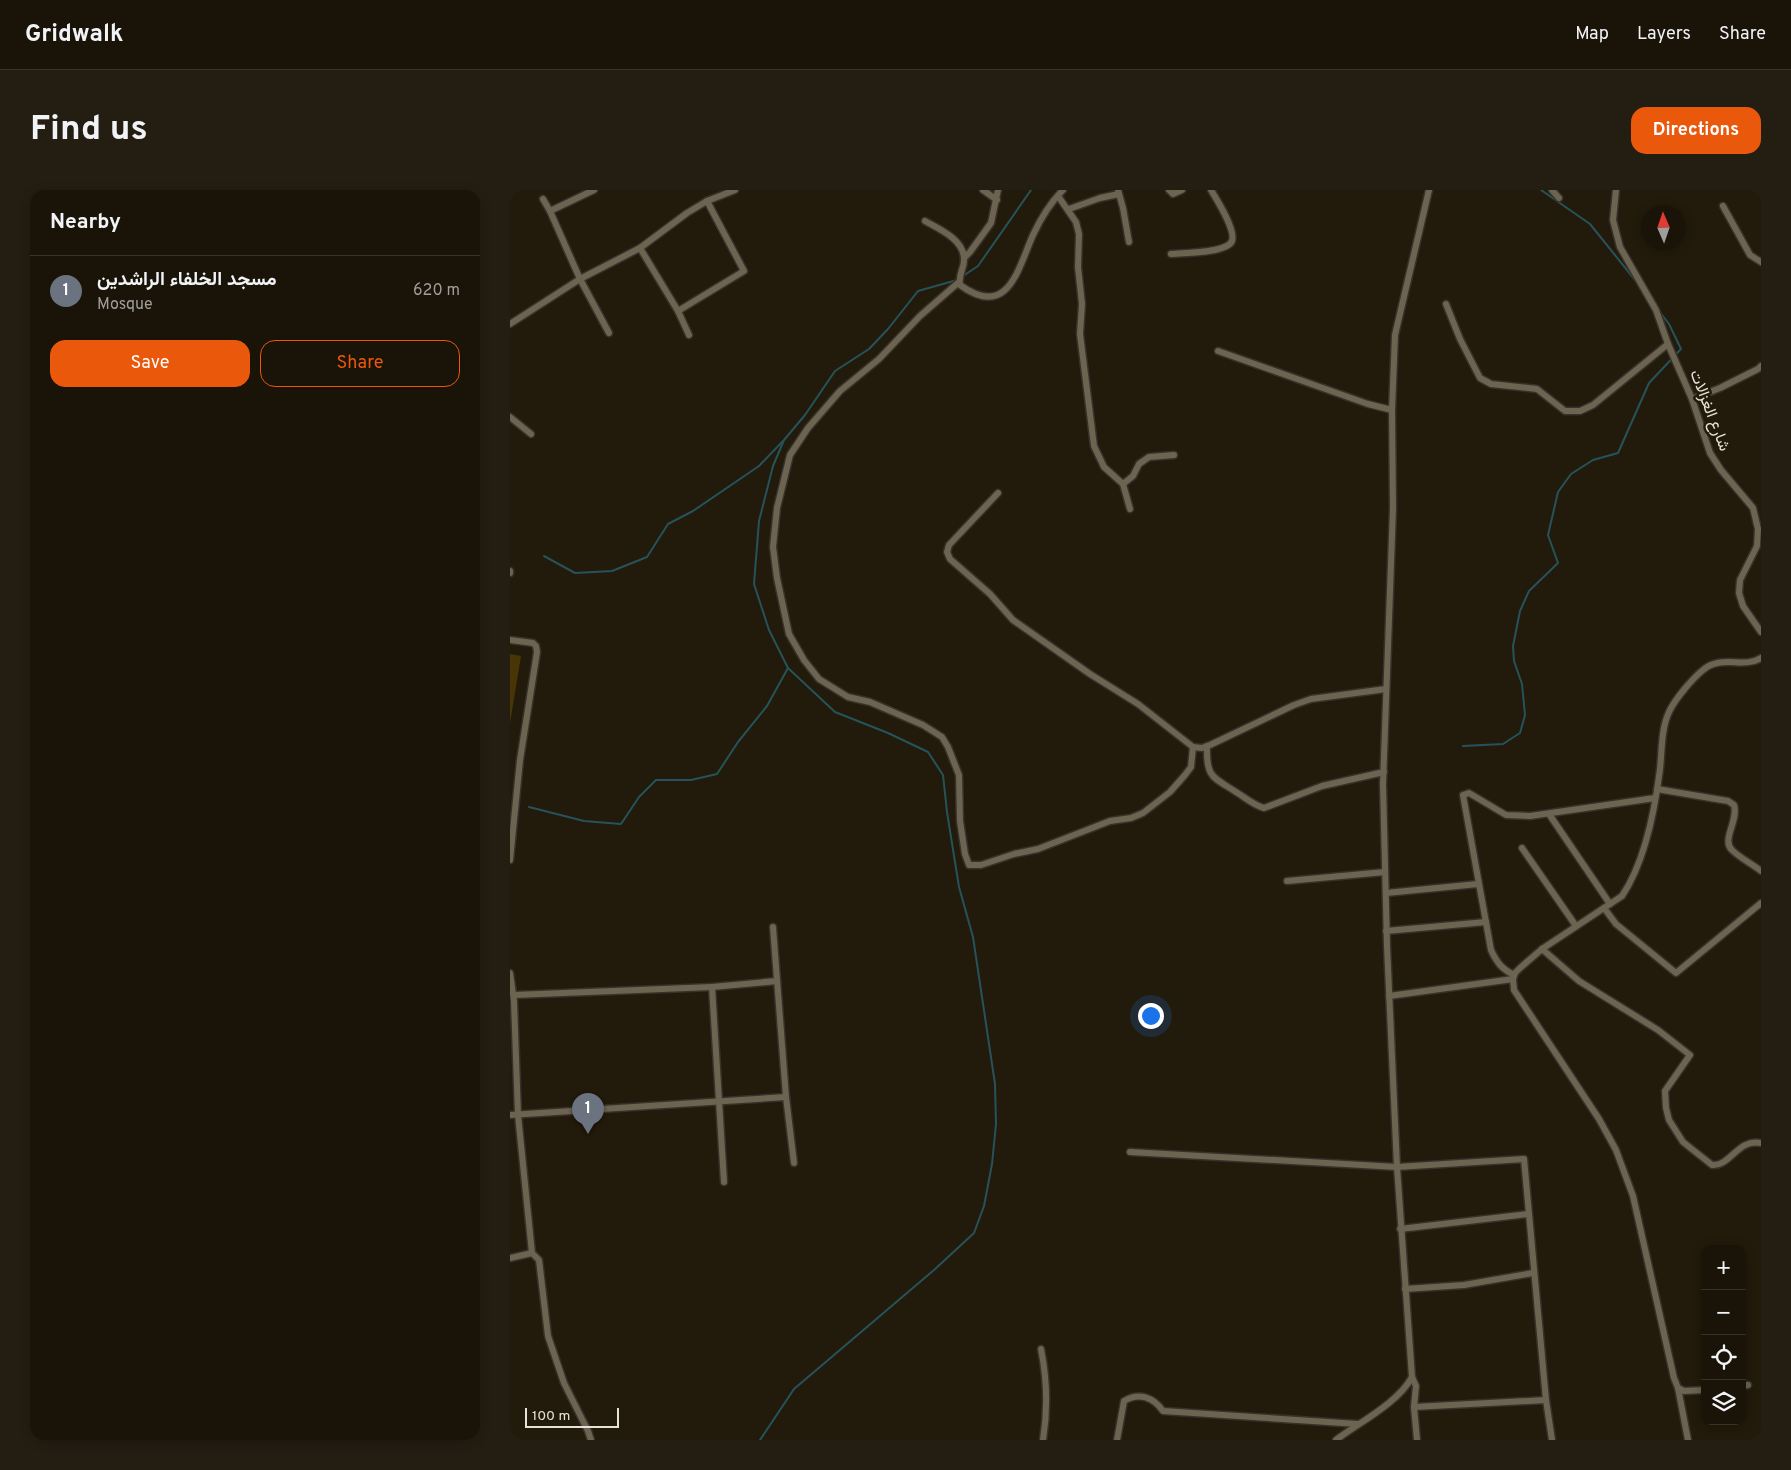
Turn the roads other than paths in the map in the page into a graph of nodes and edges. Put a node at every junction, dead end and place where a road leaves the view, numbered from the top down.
1 (594, 190) edge
2 (734, 190) edge
3 (983, 190) edge
4 (998, 190) edge
5 (1063, 190) edge
6 (1169, 190) edge
7 (1182, 190) edge
8 (1211, 190) edge
9 (1429, 190) edge
10 (1552, 190) edge
11 (1616, 190) edge
12 (1119, 192) edge
13 (1058, 196) junction
14 (1559, 198) dead end
15 (543, 199) dead end
16 (997, 200) junction
17 (707, 201) junction
18 (1723, 206) dead end
19 (1068, 209) junction
20 (550, 211) junction
21 (925, 221) dead end
22 (1129, 242) dead end
23 (640, 248) junction
24 (1171, 254) dead end
25 (964, 258) junction
26 (1761, 262) edge
27 (580, 279) junction
28 (960, 284) junction
29 (1446, 304) dead end
30 (678, 311) junction
31 (510, 324) edge
32 (609, 333) dead end
33 (689, 335) dead end
34 (1668, 344) junction
35 (1218, 351) dead end
36 (1761, 366) edge
37 (1692, 399) junction
38 (1392, 410) junction
39 (510, 417) edge
40 (531, 434) dead end
41 (1174, 455) dead end
42 (1123, 484) junction
43 (998, 493) dead end
44 (1130, 509) dead end
45 (1761, 632) edge
46 (510, 640) edge
47 (1761, 658) edge
48 (1386, 689) junction
49 (1207, 746) junction
50 (1194, 747) junction
51 (1384, 772) junction
52 (1657, 789) junction
53 (1656, 798) junction
54 (1549, 814) junction
55 (1522, 848) dead end
56 (510, 860) edge
57 (1761, 870) edge
58 (1385, 872) junction
59 (1287, 882) dead end
60 (1478, 884) junction
61 (1386, 893) junction
62 (1761, 903) edge
63 (1610, 904) junction
64 (1604, 908) junction
65 (1486, 922) junction
66 (1576, 926) junction
67 (773, 927) dead end
68 (1386, 931) junction
69 (1542, 949) junction
70 (510, 973) edge
71 (1514, 977) junction
72 (777, 981) junction
73 (712, 986) junction
74 (514, 995) junction
75 (1389, 996) junction
76 (786, 1097) junction
77 (719, 1101) junction
78 (518, 1114) junction
79 (510, 1115) edge
80 (1761, 1143) edge
81 (1130, 1152) dead end
82 (794, 1163) dead end
83 (1397, 1167) junction
84 (724, 1182) dead end
85 (1528, 1214) junction
86 (1400, 1229) junction
87 (532, 1253) junction
88 (510, 1258) edge
89 (1533, 1273) junction
90 (1405, 1288) junction
91 (1041, 1349) dead end
92 (1412, 1377) junction
93 (1678, 1388) junction
94 (1701, 1390) edge
95 (1546, 1400) junction
96 (1414, 1407) junction
97 (1358, 1424) junction
98 (591, 1440) edge
99 (1043, 1440) edge
100 (1117, 1440) edge
101 (1336, 1440) edge
102 (1417, 1440) edge
103 (1552, 1440) edge
104 (1688, 1440) edge

1 - 20 street
2 - 17 street
3 - 16 street
4 - 16 street
5 - 13 street
6 - 7 street
8 - 24 street
9 - 38 street
10 - 14 street
11 - 34 street, شارع الغزالات
12 - 19 street
12 - 22 street
13 - 19 street
13 - 28 street
15 - 20 street
16 - 25 street
17 - 23 street
17 - 30 street
18 - 26 street
19 - 42 street
20 - 27 street
21 - 25 street
23 - 27 street
23 - 30 street
25 - 28 street
27 - 31 street
27 - 32 street
28 - 50 street
29 - 34 street
30 - 33 street
34 - 37 street, شارع الغزالات
35 - 38 street
36 - 37 street
37 - 45 street, شارع الغزالات
38 - 48 street
39 - 40 street
41 - 42 street
42 - 44 street
43 - 50 street
46 - 56 street
47 - 52 street
48 - 49 street
48 - 51 street
49 - 50 street
49 - 51 street
51 - 58 street
52 - 53 street
52 - 57 street
53 - 54 street
53 - 63 street
54 - 60 street
54 - 63 street
55 - 66 street
58 - 59 street
58 - 61 street
60 - 61 street
60 - 65 street
61 - 68 street
62 - 64 street
63 - 64 street
64 - 66 street
65 - 68 street
65 - 71 street
66 - 69 street
67 - 72 street
68 - 75 street
69 - 71 street
69 - 80 street
70 - 74 street
71 - 75 street
71 - 93 street
72 - 73 street
72 - 76 street
73 - 74 street
73 - 77 street
74 - 78 street
75 - 83 street
76 - 77 street
76 - 82 street
77 - 78 street
77 - 84 street
78 - 79 street
78 - 87 street
81 - 83 street
83 - 85 street
83 - 86 street
85 - 86 street
85 - 89 street
86 - 90 street
87 - 88 street
87 - 98 street
89 - 90 street
89 - 95 street
90 - 92 street
91 - 99 street
92 - 96 street
92 - 97 street
93 - 94 street
93 - 104 street
95 - 96 street
95 - 103 street
96 - 102 street
97 - 100 street
97 - 101 street

